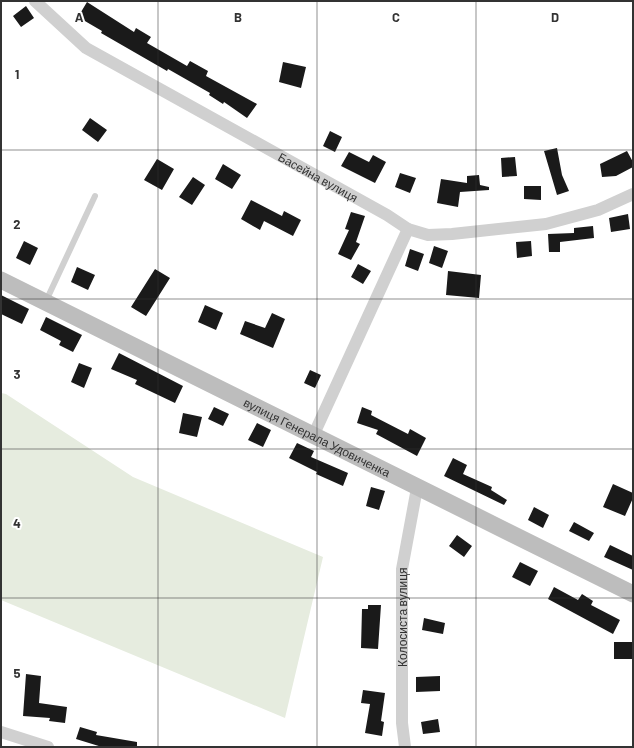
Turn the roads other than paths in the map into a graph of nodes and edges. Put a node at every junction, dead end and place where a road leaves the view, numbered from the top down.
1 (35, 1) edge
2 (633, 194) edge
3 (95, 196) dead end
4 (408, 229) junction
5 (1, 280) edge
6 (46, 302) junction
7 (314, 434) junction
8 (418, 488) junction
9 (633, 594) edge
10 (1, 732) edge
11 (48, 747) edge
12 (405, 747) edge

1 - 4 street, Басейна вулиця
2 - 4 street, Басейна вулиця
3 - 6 lane
4 - 7 street
5 - 6 main road, вулиця Генерала Удовиченка
6 - 7 main road, вулиця Генерала Удовиченка
7 - 8 main road, вулиця Генерала Удовиченка
8 - 9 main road, вулиця Генерала Удовиченка
8 - 12 street, Колосиста вулиця
10 - 11 street

